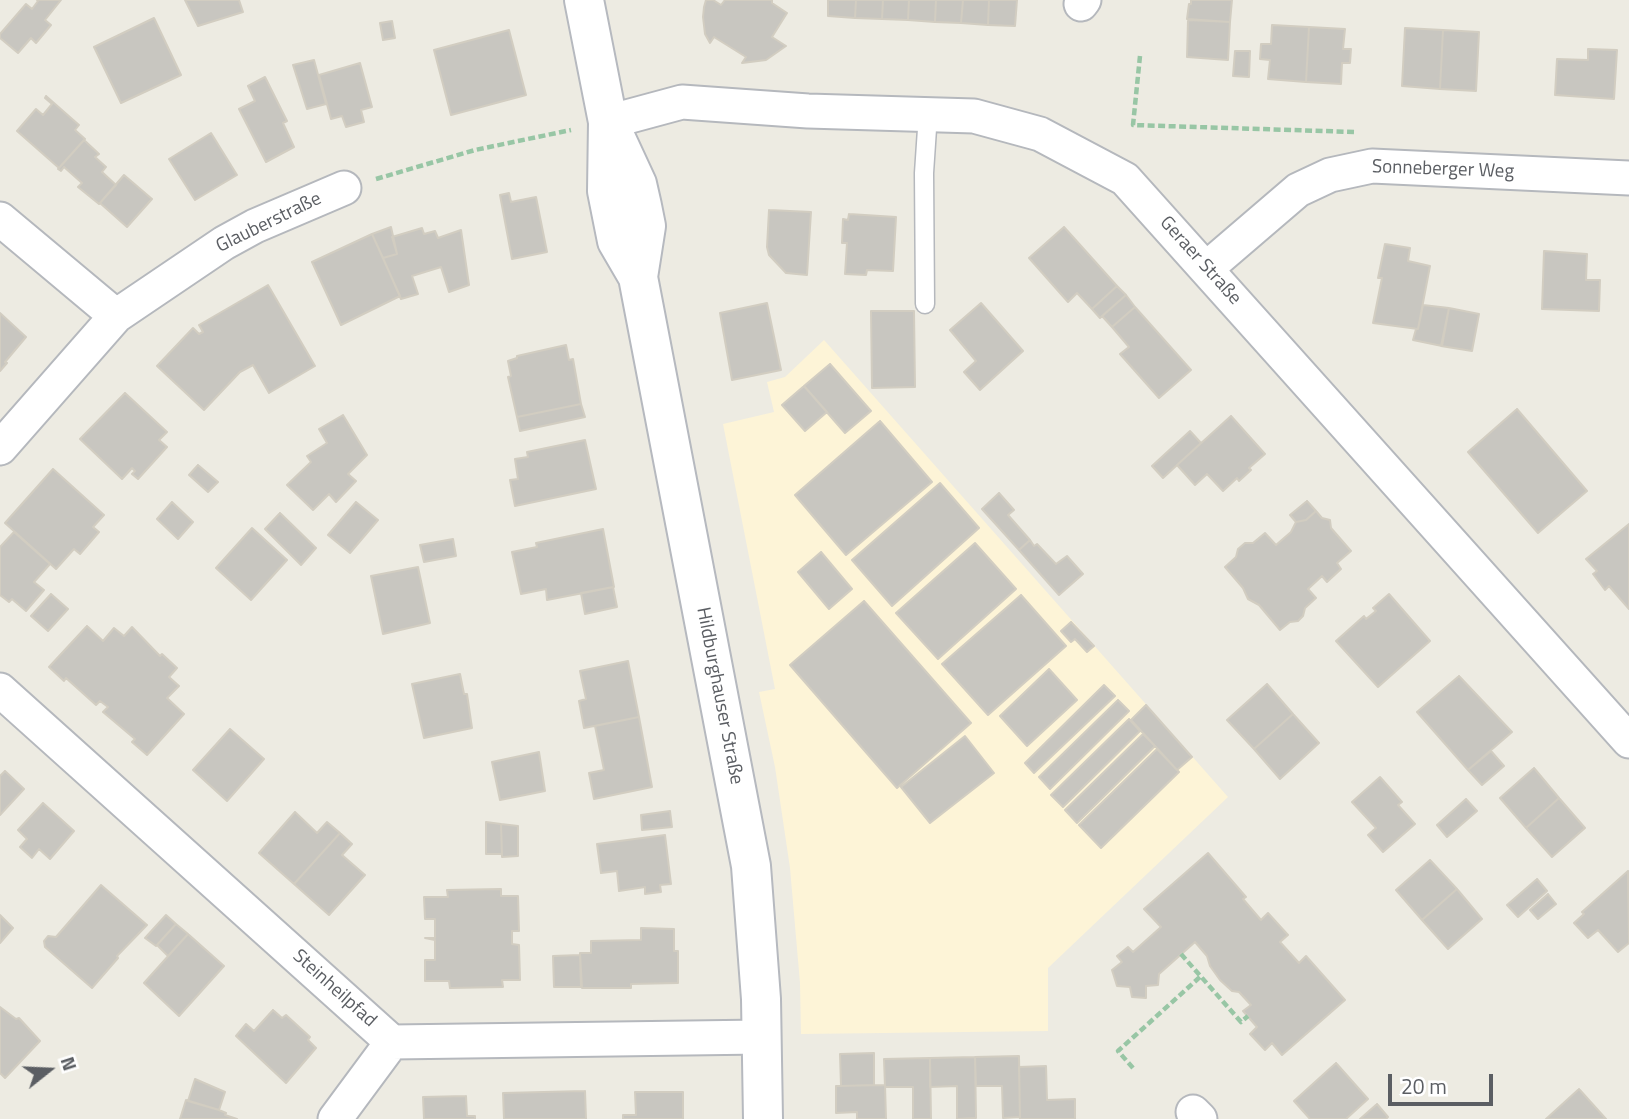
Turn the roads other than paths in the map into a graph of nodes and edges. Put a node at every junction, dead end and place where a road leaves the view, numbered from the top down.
1 (584, 0) edge
2 (928, 114) junction
3 (608, 122) junction
4 (1629, 178) edge
5 (344, 188) road end
6 (0, 219) edge
7 (1207, 268) junction
8 (925, 304) dead end
9 (116, 316) junction
10 (0, 447) edge
11 (0, 690) edge
12 (1629, 741) edge
13 (762, 1037) junction
14 (392, 1041) junction
15 (335, 1119) edge
16 (763, 1119) edge

1 - 3 main road, Hildburghauser Straße
2 - 3 street, Geraer Straße
2 - 7 street, Geraer Straße
2 - 8 lane
3 - 13 main road, Hildburghauser Straße
4 - 7 street, Sonneberger Weg
5 - 9 street, Glauberstraße
6 - 9 street
7 - 12 street, Geraer Straße
9 - 10 street, Glauberstraße
11 - 14 street, Steinheilpfad
13 - 14 street, Steinheilpfad
13 - 16 main road, Hildburghauser Straße
14 - 15 street

